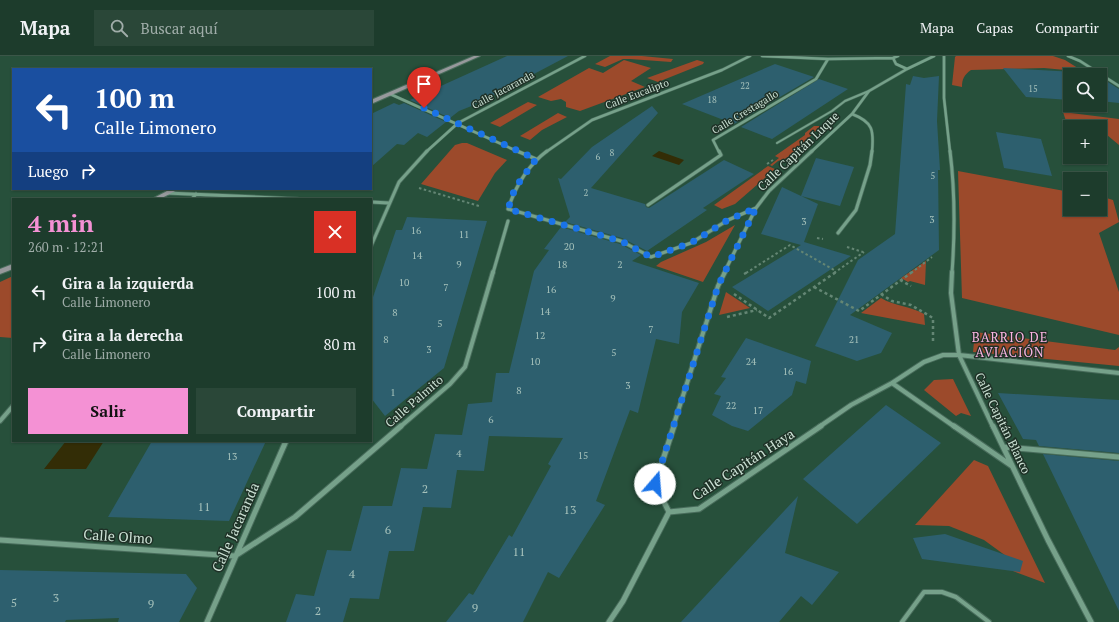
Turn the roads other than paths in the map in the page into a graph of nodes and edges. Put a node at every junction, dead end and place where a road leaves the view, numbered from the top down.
1 (478, 56) edge
2 (585, 56) edge
3 (750, 56) edge
4 (762, 56) edge
5 (898, 56) edge
6 (934, 56) edge
7 (944, 56) edge
8 (1068, 56) edge
9 (893, 58) junction
10 (828, 59) junction
11 (907, 69) junction
12 (1119, 86) edge
13 (870, 92) junction
14 (390, 94) junction
15 (372, 102) edge
16 (852, 114) junction
17 (458, 123) junction
18 (777, 143) dead end
19 (536, 159) junction
20 (174, 190) edge
21 (168, 193) junction
22 (196, 194) junction
23 (157, 198) edge
24 (193, 198) edge
25 (278, 198) edge
26 (372, 202) edge
27 (390, 203) junction
28 (648, 205) dead end
29 (756, 208) junction
30 (508, 221) dead end
31 (838, 233) dead end
32 (372, 244) edge
33 (12, 266) edge
34 (0, 272) edge
35 (959, 355) junction
36 (1119, 373) edge
37 (892, 383) junction
38 (12, 407) edge
39 (0, 420) edge
40 (286, 442) edge
41 (1004, 447) junction
42 (1119, 457) edge
43 (1013, 467) junction
44 (669, 512) junction
45 (0, 540) edge
46 (235, 556) junction
47 (1092, 620) edge
48 (207, 622) edge
49 (609, 622) edge
50 (902, 622) edge
51 (989, 622) edge

1 - 14 street
2 - 17 street, Calle Jacaranda
3 - 19 street, Calle Eucalipto
4 - 10 street
5 - 9 street
6 - 11 street, Calle Capitán Luque
7 - 35 street, Calle Capitán Blanco
8 - 12 street
9 - 10 street
9 - 11 street
10 - 28 street, Calle Crestagallo
11 - 13 street, Calle Capitán Luque
13 - 16 street, Calle Capitán Luque
13 - 18 lane
14 - 15 street
14 - 17 street
16 - 29 street, Calle Capitán Luque
16 - 31 street
17 - 19 street
17 - 27 street, Calle Jacaranda
19 - 29 street, Calle Eucalipto
20 - 21 street
21 - 22 street
21 - 23 street
22 - 24 street
22 - 25 street
26 - 27 street
27 - 32 street, Calle Jacaranda
29 - 44 street, Calle Capitán Luque
30 - 46 street, Calle Palmito
33 - 34 street
35 - 36 street, Calle Capitán Haya
35 - 37 street, Calle Capitán Haya
35 - 41 street, Calle Capitán Blanco
37 - 43 street
37 - 44 street, Calle Capitán Haya
38 - 39 street
40 - 46 street, Calle Jacaranda
41 - 42 street
41 - 43 street, Calle Capitán Blanco
43 - 47 street, Calle Capitán Blanco
44 - 49 street
45 - 46 street, Calle Olmo
46 - 48 street, Calle Jacaranda
50 - 51 lane

